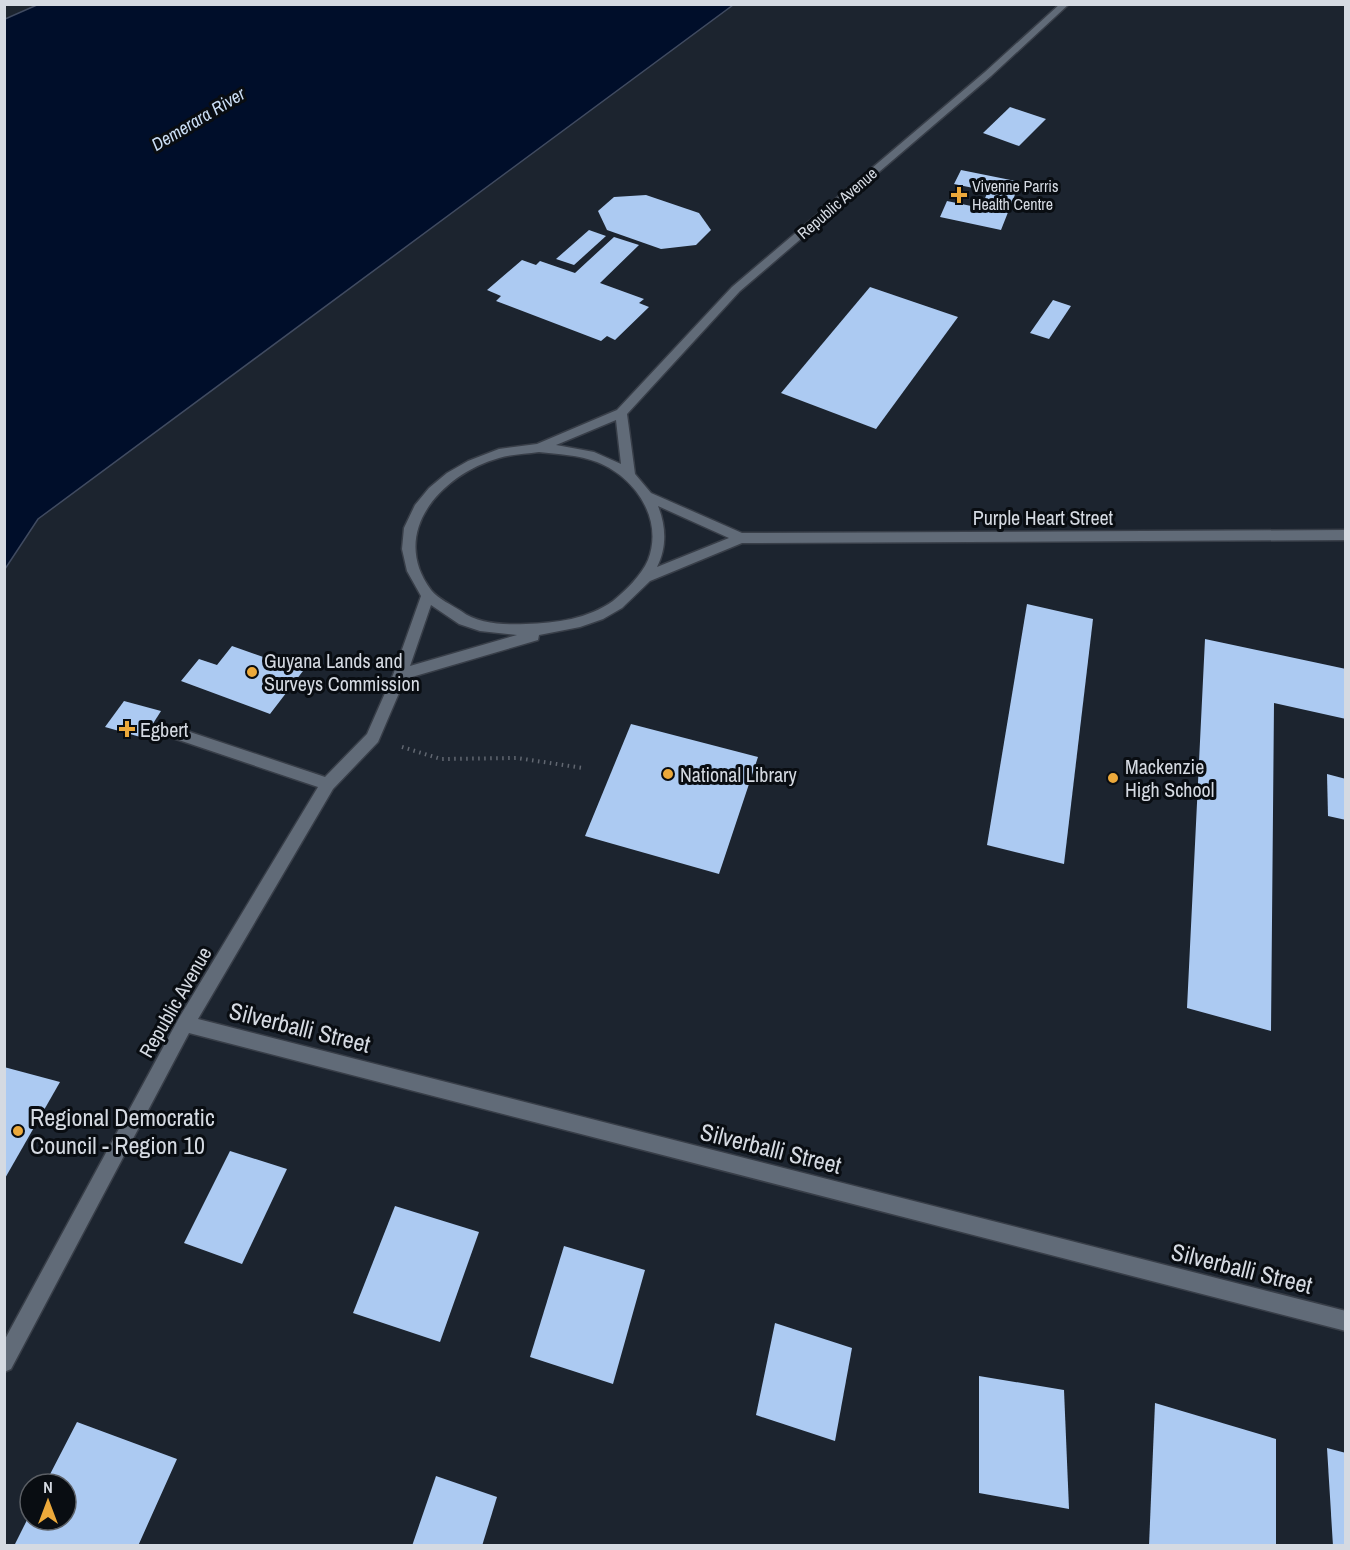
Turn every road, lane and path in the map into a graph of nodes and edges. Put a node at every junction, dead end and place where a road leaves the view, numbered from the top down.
1 (1065, 4) edge
2 (621, 413) junction
3 (539, 448) junction
4 (629, 475) junction
5 (650, 497) junction
6 (1346, 535) edge
7 (741, 538) junction
8 (646, 577) junction
9 (428, 595) junction
10 (565, 627) junction
11 (400, 675) junction
12 (172, 732) dead end
13 (373, 738) junction
14 (583, 768) dead end
15 (328, 784) junction
16 (184, 1024) junction
17 (1346, 1321) edge
18 (4, 1362) edge

1 - 2 street, Republic Avenue
2 - 3 street, Republic Avenue
2 - 4 street
3 - 4 street
3 - 9 street
4 - 5 street
5 - 7 street, Purple Heart Street
5 - 8 street
6 - 7 street, Purple Heart Street
7 - 8 street, Purple Heart Street
8 - 10 street
9 - 10 street
9 - 11 street, Republic Avenue
10 - 11 street
11 - 13 street, Republic Avenue
12 - 15 street
13 - 14 path
13 - 15 street, Republic Avenue
15 - 16 street, Republic Avenue
16 - 17 street, Silverballi Street
16 - 18 street, Republic Avenue

